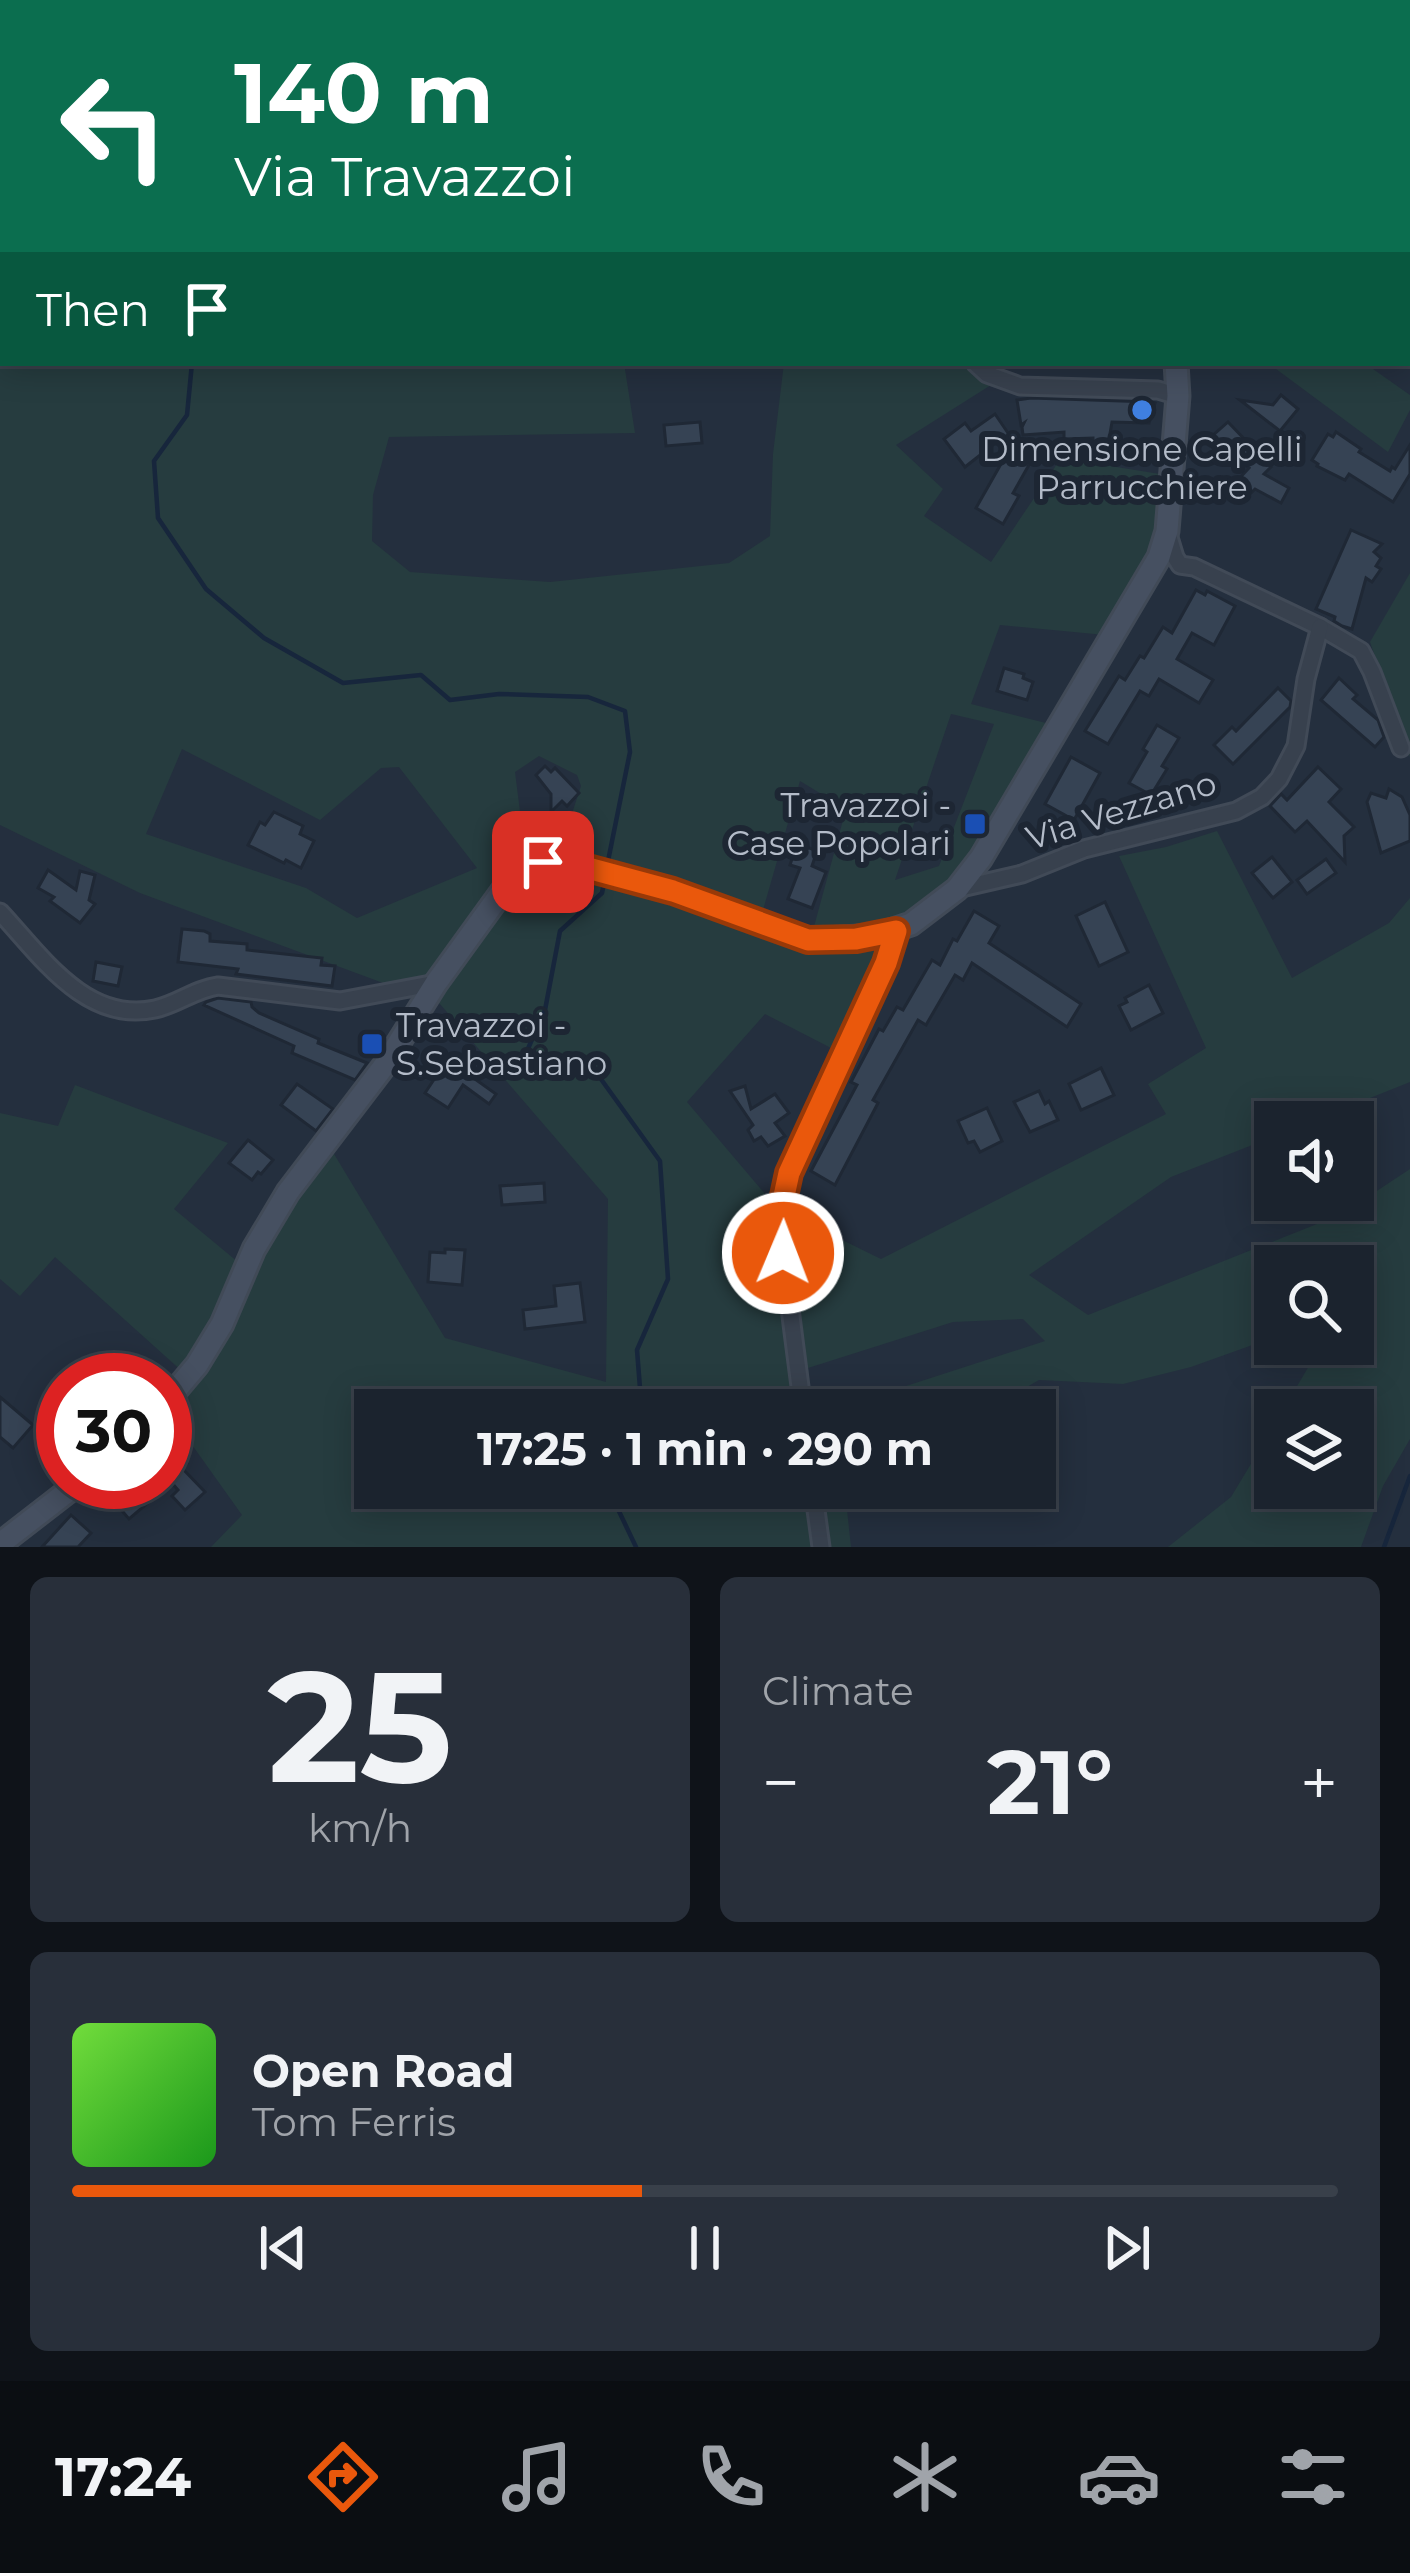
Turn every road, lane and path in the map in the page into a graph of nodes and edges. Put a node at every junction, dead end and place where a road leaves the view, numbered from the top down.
1 (978, 366) edge
2 (1176, 366) edge
3 (1178, 396) junction
4 (1167, 531) junction
5 (1320, 628) junction
6 (1401, 748) dead end
7 (957, 889) junction
8 (0, 912) edge
9 (896, 931) junction
10 (436, 983) junction
11 (192, 1371) edge
12 (800, 1389) edge
13 (45, 1509) edge
14 (816, 1509) edge
15 (0, 1544) edge
16 (821, 1547) edge

1 - 3 street
2 - 3 street, Via Vezzano
3 - 4 street, Via Vezzano
4 - 5 street
4 - 7 street, Via Vezzano
5 - 6 street
5 - 7 street, Via Vezzano
7 - 9 street, Via Vezzano
8 - 10 street
9 - 10 street
9 - 12 street
10 - 11 street
13 - 15 street
14 - 16 street

